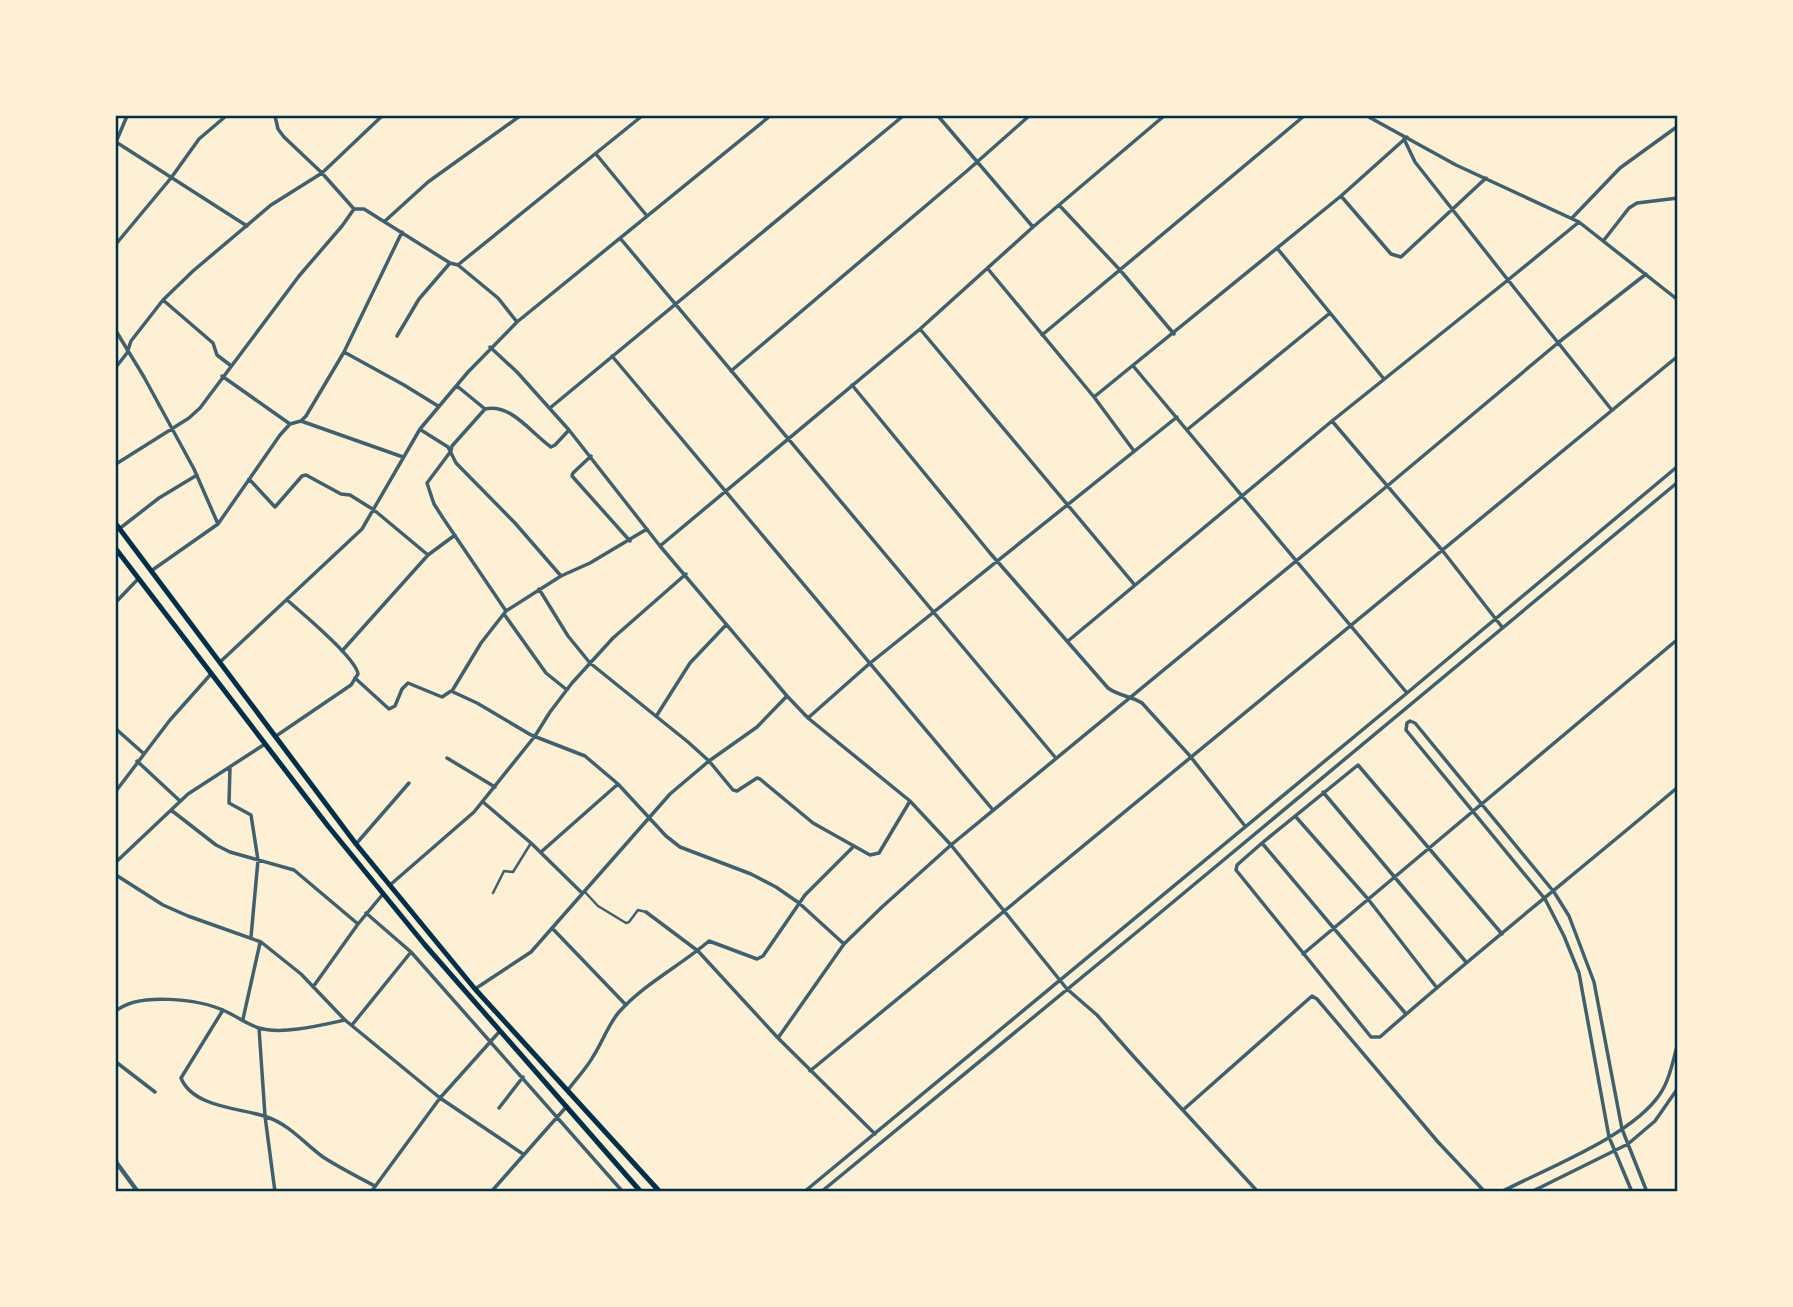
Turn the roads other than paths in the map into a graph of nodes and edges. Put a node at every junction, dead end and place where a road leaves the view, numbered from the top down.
1 (127, 116) edge
2 (226, 116) edge
3 (275, 116) edge
4 (382, 116) edge
5 (520, 116) edge
6 (642, 116) edge
7 (770, 116) edge
8 (903, 116) edge
9 (938, 116) edge
10 (1029, 116) edge
11 (1164, 116) edge
12 (1304, 116) edge
13 (1367, 116) edge
14 (1678, 127) edge
15 (1406, 138) junction
16 (116, 142) edge
17 (596, 153) junction
18 (978, 160) junction
19 (322, 173) junction
20 (171, 178) junction
21 (1486, 178) junction
22 (1341, 196) junction
23 (1678, 198) edge
24 (1059, 205) junction
25 (354, 209) junction
26 (1452, 212) junction
27 (646, 216) junction
28 (1572, 218) junction
29 (385, 221) junction
30 (1579, 222) junction
31 (247, 226) junction
32 (1033, 227) junction
33 (402, 233) junction
34 (620, 238) junction
35 (1604, 240) junction
36 (116, 244) edge
37 (1277, 248) junction
38 (450, 263) junction
39 (458, 265) junction
40 (988, 269) junction
41 (1120, 270) junction
42 (1646, 274) junction
43 (1508, 280) junction
44 (163, 300) junction
45 (1678, 300) edge
46 (677, 304) junction
47 (1330, 313) junction
48 (517, 322) junction
49 (920, 329) junction
50 (116, 331) edge
51 (1174, 334) junction
52 (1042, 335) junction
53 (397, 336) dead end
54 (1559, 342) junction
55 (490, 347) junction
56 (344, 352) junction
57 (127, 353) junction
58 (612, 356) junction
59 (1678, 356) edge
60 (230, 365) junction
61 (116, 367) edge
62 (1134, 367) junction
63 (731, 371) junction
64 (222, 376) junction
65 (1384, 379) junction
66 (456, 385) junction
67 (852, 385) junction
68 (1094, 397) junction
69 (438, 407) junction
70 (550, 408) junction
71 (485, 409) junction
72 (1611, 410) junction
73 (1177, 417) junction
74 (301, 421) junction
75 (1332, 421) junction
76 (290, 424) junction
77 (172, 429) junction
78 (420, 429) junction
79 (569, 430) junction
80 (1187, 430) junction
81 (788, 438) junction
82 (451, 451) junction
83 (1134, 452) junction
84 (591, 456) junction
85 (403, 457) junction
86 (116, 464) edge
87 (1678, 466) edge
88 (197, 475) junction
89 (249, 479) junction
90 (1678, 482) edge
91 (1387, 487) junction
92 (726, 493) junction
93 (1242, 497) junction
94 (1068, 507) junction
95 (374, 510) junction
96 (218, 524) junction
97 (118, 526) edge
98 (647, 529) junction
99 (455, 535) junction
100 (630, 541) junction
101 (660, 546) junction
102 (116, 549) edge
103 (1442, 550) junction
104 (428, 555) junction
105 (997, 561) junction
106 (1295, 562) junction
107 (151, 571) junction
108 (686, 574) junction
109 (561, 576) junction
110 (138, 579) junction
111 (1134, 584) junction
112 (539, 589) junction
113 (287, 600) junction
114 (116, 602) edge
115 (505, 612) junction
116 (933, 614) junction
117 (1496, 619) junction
118 (726, 625) junction
119 (1349, 626) junction
120 (1503, 628) junction
121 (1678, 639) edge
122 (1068, 641) junction
123 (342, 651) junction
124 (219, 663) junction
125 (590, 663) junction
126 (869, 664) junction
127 (211, 674) junction
128 (355, 678) junction
129 (567, 690) junction
130 (452, 691) junction
131 (1407, 694) junction
132 (787, 696) junction
133 (1132, 697) junction
134 (657, 715) junction
135 (808, 718) junction
136 (116, 729) edge
137 (276, 736) junction
138 (535, 736) junction
139 (265, 744) junction
140 (143, 753) junction
141 (1190, 756) junction
142 (1056, 757) junction
143 (447, 758) dead end
144 (137, 761) junction
145 (709, 761) junction
146 (230, 767) junction
147 (409, 783) dead end
148 (618, 784) junction
149 (495, 787) junction
150 (1678, 787) edge
151 (116, 791) edge
152 (1323, 792) junction
153 (180, 801) junction
154 (910, 801) junction
155 (483, 802) junction
156 (1483, 803) junction
157 (171, 810) junction
158 (993, 810) junction
159 (1474, 810) junction
160 (1295, 816) junction
161 (648, 818) junction
162 (1245, 826) junction
163 (531, 843) junction
164 (1262, 843) junction
165 (356, 844) junction
166 (951, 845) junction
167 (853, 847) junction
168 (1430, 848) junction
169 (541, 852) junction
170 (258, 860) junction
171 (116, 862) edge
172 (116, 876) edge
173 (1395, 877) junction
174 (390, 885) junction
175 (583, 892) junction
176 (1554, 892) junction
177 (493, 893) dead end
178 (383, 894) junction
179 (1545, 899) junction
180 (1368, 900) junction
181 (799, 903) junction
182 (1003, 911) junction
183 (646, 912) joint
184 (366, 913) junction
185 (358, 924) junction
186 (552, 928) junction
187 (1333, 929) junction
188 (1502, 934) junction
189 (251, 937) junction
190 (261, 942) junction
191 (844, 944) junction
192 (698, 951) junction
193 (411, 952) junction
194 (1303, 954) junction
195 (1466, 962) junction
196 (1059, 979) junction
197 (313, 987) junction
198 (1437, 988) junction
199 (475, 989) junction
200 (1067, 989) junction
201 (116, 1003) edge
202 (626, 1005) junction
203 (121, 1007) junction
204 (223, 1010) junction
205 (116, 1011) edge
206 (1406, 1014) junction
207 (243, 1019) junction
208 (345, 1020) junction
209 (352, 1025) junction
210 (259, 1028) junction
211 (500, 1031) junction
212 (778, 1038) junction
213 (491, 1040) junction
214 (1678, 1043) edge
215 (116, 1062) edge
216 (810, 1071) junction
217 (523, 1077) junction
218 (1678, 1088) edge
219 (568, 1090) junction
220 (155, 1092) dead end
221 (440, 1098) junction
222 (566, 1106) junction
223 (499, 1108) dead end
224 (1183, 1110) junction
225 (265, 1116) junction
226 (557, 1116) junction
227 (1622, 1129) junction
228 (875, 1134) junction
229 (1609, 1137) junction
230 (1628, 1144) junction
231 (1614, 1150) junction
232 (523, 1154) junction
233 (116, 1162) edge
234 (375, 1186) junction
235 (138, 1192) edge
236 (275, 1192) edge
237 (371, 1192) edge
238 (491, 1192) edge
239 (624, 1192) edge
240 (641, 1192) edge
241 (660, 1192) edge
242 (804, 1192) edge
243 (821, 1192) edge
244 (1258, 1192) edge
245 (1485, 1192) edge
246 (1501, 1192) edge
247 (1531, 1192) edge
248 (1632, 1192) edge
249 (1647, 1192) edge

1 - 16 street
2 - 20 street
3 - 19 street
4 - 19 street
5 - 29 street
6 - 17 street
7 - 27 street
8 - 46 street
9 - 18 street
10 - 18 street
11 - 24 street
12 - 41 street
13 - 15 street
14 - 28 street
15 - 21 street
15 - 22 street
15 - 26 street
16 - 20 street
17 - 27 street
17 - 39 street
18 - 32 street
18 - 63 street
19 - 25 street
19 - 31 street
20 - 31 street
20 - 36 street
21 - 26 street
21 - 28 street
22 - 26 street
22 - 37 street
23 - 35 street
24 - 32 street
24 - 41 street
25 - 29 street
25 - 60 street
26 - 43 street
27 - 34 street
28 - 30 street
29 - 33 street
30 - 35 street
30 - 43 street
31 - 44 street
32 - 40 street
33 - 38 street
33 - 56 street
34 - 46 street
34 - 48 street
35 - 42 street
37 - 47 street
37 - 51 street
38 - 39 street
38 - 53 street
39 - 48 street
40 - 49 street
40 - 52 street
41 - 51 street
41 - 52 street
42 - 45 street
42 - 54 street
43 - 54 street
43 - 65 street
44 - 57 street
44 - 60 street
46 - 58 street
46 - 63 street
47 - 65 street
47 - 80 street
48 - 55 street
49 - 67 street
49 - 94 street
50 - 57 street
51 - 62 street
52 - 68 street
54 - 72 street
54 - 91 street
55 - 66 street
55 - 70 street
56 - 69 street
56 - 74 street
57 - 61 street
57 - 77 street
58 - 70 street
58 - 92 street
59 - 72 street
60 - 64 street
62 - 68 street
62 - 73 street
63 - 81 street
64 - 76 street
64 - 77 street
65 - 75 street
66 - 69 street
66 - 71 street
67 - 81 street
67 - 105 street
68 - 83 street
69 - 78 street
70 - 79 street
71 - 79 street
71 - 82 street
72 - 103 street
73 - 80 street
73 - 83 street
74 - 76 street
74 - 85 street
75 - 91 street
75 - 93 street
76 - 89 street
77 - 86 street
77 - 88 street
78 - 82 street
78 - 85 street
79 - 84 street
80 - 93 street
81 - 92 street
81 - 116 street
82 - 99 street
82 - 109 street
83 - 94 street
84 - 98 street
84 - 100 street
85 - 95 street
87 - 117 street
88 - 96 street
88 - 97 street
89 - 95 street
89 - 96 street
90 - 120 street
91 - 103 street
91 - 106 street
92 - 101 street
92 - 126 street
93 - 106 street
93 - 111 street
94 - 105 street
94 - 111 street
95 - 104 street
95 - 113 street
96 - 107 street
97 - 107 main road
98 - 100 street
98 - 101 street
99 - 104 street
99 - 115 street
100 - 109 street
101 - 108 street
102 - 110 main road
103 - 117 street
103 - 119 street
104 - 123 street
105 - 116 street
105 - 122 street
106 - 119 street
106 - 133 street
107 - 124 main road
108 - 118 street
108 - 125 street
109 - 112 street
110 - 114 street
110 - 127 main road
111 - 122 street
112 - 115 street
112 - 125 street
113 - 123 street
113 - 124 street
115 - 129 street
115 - 130 street
116 - 126 street
116 - 142 street
117 - 120 street
117 - 131 street
118 - 132 street
118 - 134 street
119 - 131 street
119 - 141 street
120 - 200 street
121 - 156 street
122 - 133 street
123 - 128 street
124 - 137 main road
125 - 129 street
125 - 134 street
126 - 135 street
126 - 158 street
127 - 139 main road
127 - 140 street
128 - 130 street
128 - 137 street
129 - 138 street
130 - 138 street
131 - 162 street
132 - 135 street
132 - 145 street
133 - 141 street
133 - 142 street
134 - 145 street
135 - 154 street
136 - 140 street
137 - 165 main road
138 - 148 street
138 - 149 street
139 - 146 street
139 - 178 main road
140 - 144 street
141 - 162 street
141 - 182 street
142 - 158 street
143 - 149 street
144 - 151 street
144 - 153 street
145 - 161 street
145 - 167 street
146 - 153 street
146 - 170 street
147 - 165 street
148 - 161 street
148 - 169 street
149 - 155 street
150 - 176 street
152 - 160 street
152 - 168 street
152 - 173 street
153 - 157 street
154 - 166 street
154 - 167 street
155 - 163 street
155 - 174 street
156 - 159 street
156 - 159 street
156 - 176 street
157 - 170 street
157 - 171 street
158 - 166 street
159 - 168 street
159 - 179 street
160 - 164 street
160 - 180 street
161 - 175 street
161 - 181 street
162 - 196 street
163 - 169 street
163 - 177 street
164 - 187 street
164 - 194 street
165 - 174 main road
166 - 182 street
166 - 191 street
167 - 181 street
168 - 173 street
168 - 188 street
169 - 175 street
170 - 185 street
170 - 189 street
172 - 189 street
173 - 180 street
173 - 195 street
174 - 199 main road
175 - 183 street
175 - 186 street
176 - 179 street
176 - 227 street
178 - 184 street
178 - 211 main road
179 - 188 street
179 - 229 street
180 - 187 street
180 - 198 street
181 - 191 street
181 - 192 street
182 - 196 street
182 - 216 street
183 - 192 street
184 - 185 street
184 - 193 street
185 - 197 street
186 - 199 street
186 - 202 street
187 - 194 street
187 - 206 street
188 - 195 street
189 - 190 street
190 - 197 street
190 - 207 street
191 - 212 street
192 - 202 street
192 - 212 street
193 - 209 street
193 - 213 street
194 - 206 street
195 - 198 street
196 - 200 street
196 - 228 street
197 - 208 street
198 - 206 street
199 - 219 main road
200 - 224 street
200 - 243 street
201 - 203 street
202 - 219 street
203 - 204 street
203 - 205 street
204 - 207 street
204 - 225 street
207 - 210 street
208 - 209 street
208 - 210 street
209 - 221 street
210 - 225 street
211 - 213 street
211 - 222 main road
212 - 216 street
213 - 217 street
213 - 221 street
214 - 227 street
215 - 220 street
216 - 228 street
217 - 223 street
217 - 226 street
218 - 230 street
219 - 241 main road
221 - 232 street
221 - 234 street
222 - 226 street
222 - 240 main road
224 - 244 street
224 - 245 street
225 - 234 street
225 - 236 street
226 - 232 street
226 - 239 street
227 - 229 street
227 - 230 street
228 - 242 street
229 - 231 street
229 - 246 street
230 - 231 street
230 - 249 street
231 - 247 street
231 - 248 street
232 - 238 street
233 - 235 street
234 - 237 street

